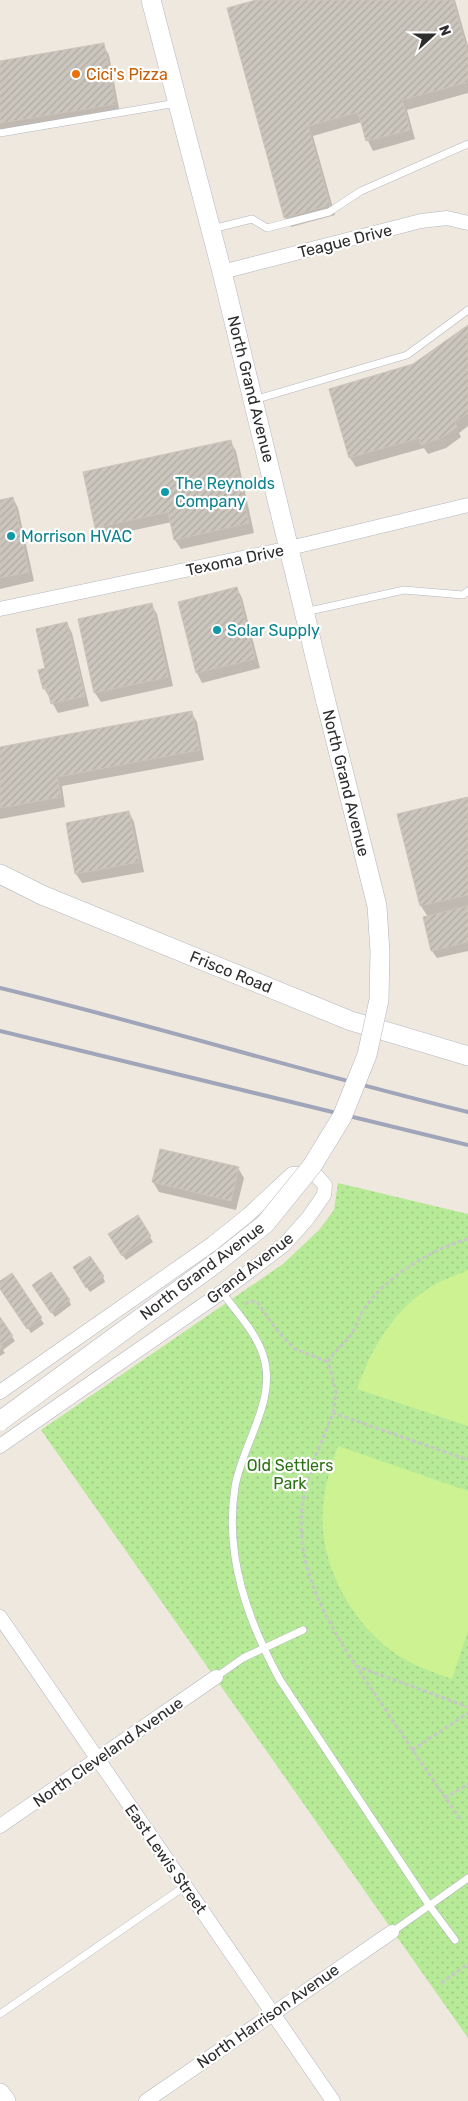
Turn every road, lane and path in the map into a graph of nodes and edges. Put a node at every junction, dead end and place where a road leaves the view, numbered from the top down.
1 (152, 0) edge
2 (179, 103) junction
3 (0, 133) edge
4 (468, 144) edge
5 (468, 223) edge
6 (211, 229) junction
7 (222, 272) junction
8 (468, 310) edge
9 (254, 400) junction
10 (468, 505) edge
11 (290, 548) junction
12 (468, 591) edge
13 (0, 609) edge
14 (305, 612) junction
15 (0, 874) edge
16 (468, 1056) edge
17 (468, 1239) edge
18 (222, 1292) junction
19 (233, 1308) junction
20 (328, 1362) junction
21 (0, 1392) edge
22 (333, 1413) junction
23 (0, 1421) edge
24 (0, 1446) edge
25 (468, 1460) edge
26 (0, 1617) edge
27 (303, 1630) dead end
28 (263, 1648) junction
29 (356, 1666) junction
30 (216, 1678) joint
31 (468, 1707) edge
32 (468, 1713) edge
33 (412, 1750) junction
34 (98, 1760) junction
35 (468, 1784) edge
36 (445, 1798) junction
37 (460, 1819) dead end
38 (0, 1826) edge
39 (468, 1878) edge
40 (185, 1886) junction
41 (429, 1905) junction
42 (392, 1932) joint
43 (455, 1940) dead end
44 (468, 1964) edge
45 (440, 1983) dead end
46 (272, 2013) junction
47 (0, 2014) edge
48 (0, 2093) edge
49 (6, 2101) edge
50 (146, 2101) edge
51 (333, 2101) edge

1 - 2 main road, North Grand Avenue
2 - 3 lane
2 - 6 main road, North Grand Avenue
4 - 6 lane
5 - 7 street, Teague Drive
6 - 7 main road, North Grand Avenue
7 - 9 main road, North Grand Avenue
8 - 9 lane
9 - 11 main road, North Grand Avenue
10 - 11 street, Texoma Drive
11 - 13 street, Texoma Drive
11 - 14 main road, North Grand Avenue
12 - 14 lane
14 - 23 main road, North Grand Avenue, bridge
15 - 16 main road, Frisco Road
17 - 20 path
18 - 19 lane
18 - 21 street, Grand Avenue
18 - 24 street, Grand Avenue
19 - 20 path
19 - 28 lane
20 - 22 path
22 - 25 path
22 - 29 path
26 - 34 street, East Lewis Street
27 - 28 lane
28 - 30 lane
28 - 41 lane
29 - 31 path
29 - 33 path
30 - 34 street, North Cleveland Avenue
32 - 33 path
33 - 36 path
34 - 38 street, North Cleveland Avenue
34 - 40 street, East Lewis Street
35 - 36 path
36 - 37 path
39 - 41 lane
40 - 46 street, East Lewis Street
40 - 47 lane
41 - 42 lane
41 - 43 lane
42 - 46 street, North Harrison Avenue
44 - 45 path
46 - 50 street, North Harrison Avenue
46 - 51 street, East Lewis Street
48 - 49 main road

